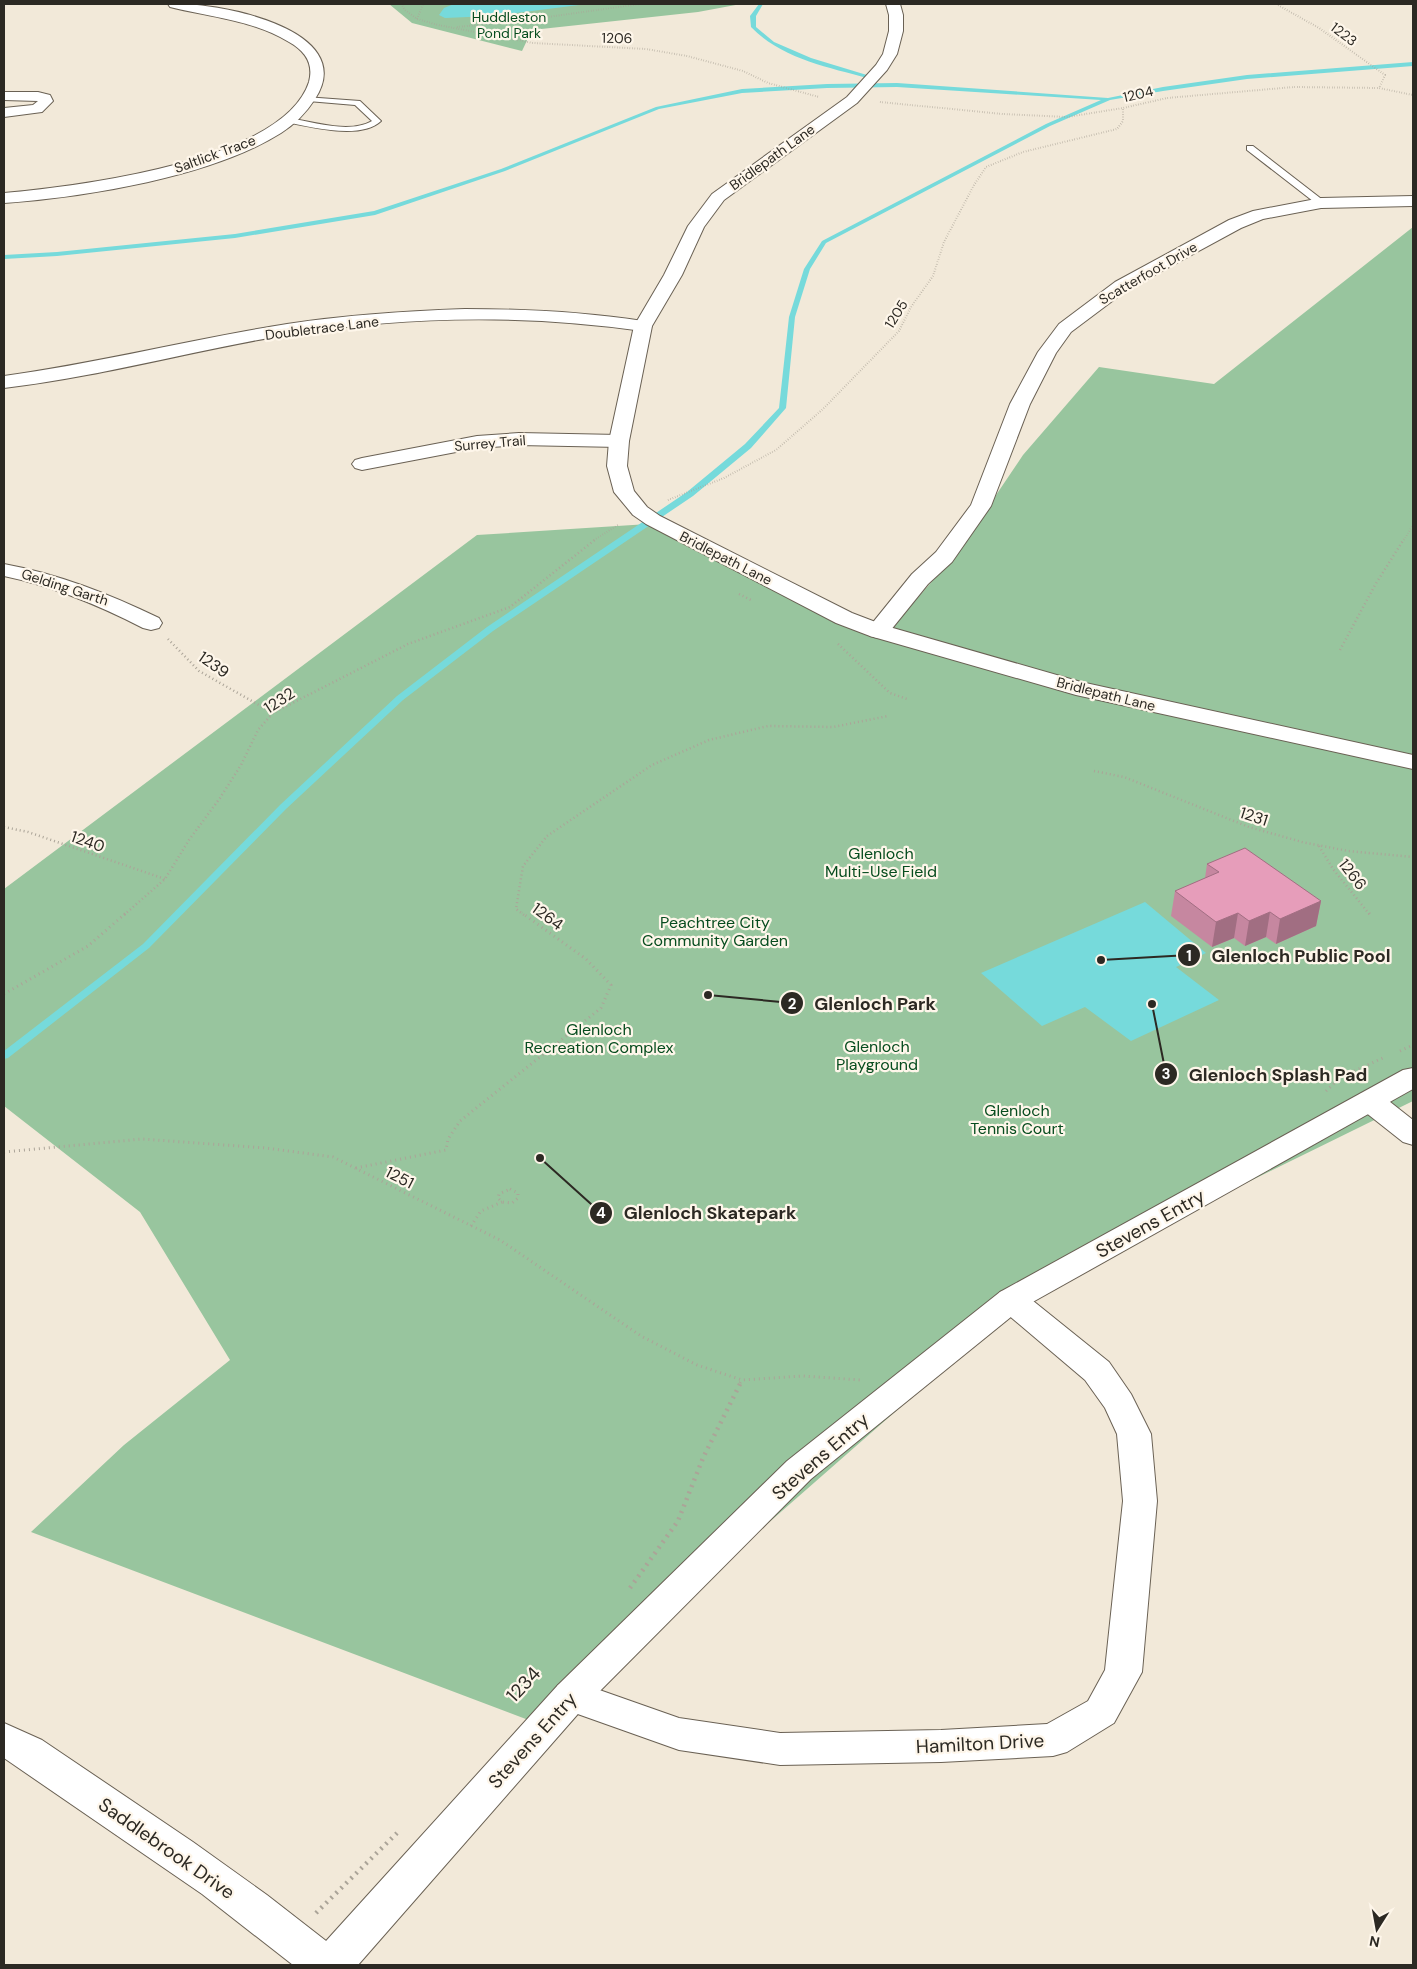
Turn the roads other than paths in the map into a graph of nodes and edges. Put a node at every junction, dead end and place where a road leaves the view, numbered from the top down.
1 (175, 4) edge
2 (892, 4) edge
3 (4, 96) edge
4 (308, 99) junction
5 (4, 112) edge
6 (289, 120) junction
7 (1250, 148) dead end
8 (4, 198) edge
9 (1413, 201) edge
10 (1321, 203) junction
11 (643, 326) junction
12 (4, 382) edge
13 (619, 441) junction
14 (362, 464) dead end
15 (4, 570) edge
16 (151, 623) road end
17 (878, 632) junction
18 (1413, 762) edge
19 (1413, 1077) edge
20 (1370, 1101) junction
21 (1413, 1136) edge
22 (1011, 1300) junction
23 (571, 1696) junction
24 (4, 1739) edge
25 (324, 1965) edge
26 (332, 1965) edge

1 - 4 street, Saltlick Trace
2 - 11 street, Bridlepath Lane
3 - 5 street
4 - 6 street, Saltlick Trace
4 - 6 lane
6 - 8 street, Saltlick Trace
7 - 10 lane
9 - 10 street, Scatterfoot Drive
10 - 17 street, Scatterfoot Drive
11 - 12 street, Doubletrace Lane
11 - 13 street, Bridlepath Lane
13 - 14 street, Surrey Trail
13 - 17 street, Bridlepath Lane
15 - 16 street, Gelding Garth
17 - 18 street, Bridlepath Lane
19 - 20 street, Stevens Entry
20 - 21 street
20 - 22 street, Stevens Entry
22 - 23 street, Stevens Entry
22 - 23 street, Hamilton Drive
23 - 26 street, Stevens Entry
24 - 25 street, Saddlebrook Drive

